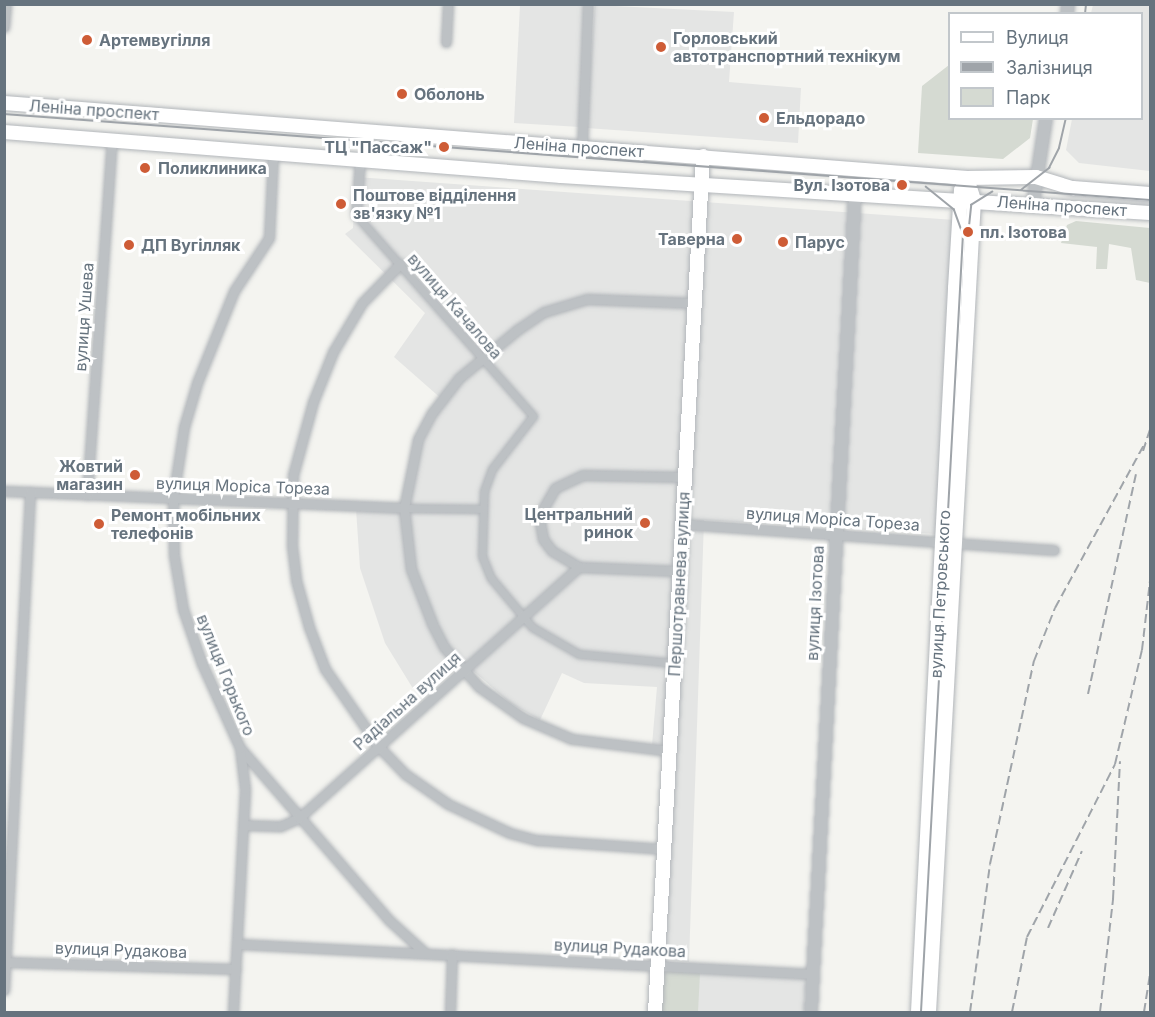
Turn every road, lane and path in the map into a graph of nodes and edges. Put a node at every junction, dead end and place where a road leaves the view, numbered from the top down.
1 (6, 4) edge
2 (448, 4) edge
3 (588, 4) edge
4 (4, 27) edge
5 (446, 42) dead end
6 (4, 103) edge
7 (1046, 120) edge
8 (4, 132) edge
9 (112, 141) junction
10 (582, 147) junction
11 (273, 154) junction
12 (703, 156) junction
13 (1039, 156) junction
14 (360, 160) junction
15 (967, 178) junction
16 (1042, 178) junction
17 (1004, 179) junction
18 (703, 183) junction
19 (855, 194) junction
20 (1150, 194) edge
21 (968, 200) junction
22 (1033, 203) junction
23 (1150, 213) edge
24 (356, 215) joint
25 (400, 264) junction
26 (694, 303) junction
27 (481, 356) junction
28 (685, 477) junction
29 (4, 491) edge
30 (30, 492) junction
31 (87, 495) junction
32 (173, 498) junction
33 (290, 503) junction
34 (404, 508) junction
35 (481, 509) junction
36 (682, 524) junction
37 (835, 534) junction
38 (949, 541) junction
39 (1054, 550) dead end
40 (579, 567) junction
41 (680, 571) junction
42 (522, 618) junction
43 (674, 663) junction
44 (464, 670) junction
45 (379, 747) junction
46 (240, 748) junction
47 (669, 751) junction
48 (299, 818) junction
49 (243, 825) junction
50 (664, 849) junction
51 (237, 944) junction
52 (425, 953) junction
53 (452, 954) junction
54 (5, 962) edge
55 (657, 965) junction
56 (236, 969) junction
57 (813, 974) junction
58 (4, 990) edge
59 (233, 1012) edge
60 (450, 1012) edge
61 (655, 1012) edge
62 (811, 1012) edge
63 (918, 1012) edge
64 (929, 1012) edge

1 - 4 street
2 - 5 street
3 - 10 street
6 - 10 main road, Леніна проспект
7 - 13 street
8 - 9 main road, Леніна проспект
9 - 11 main road, Леніна проспект
9 - 31 street, вулиця Ушева
10 - 12 main road, Леніна проспект
11 - 14 main road, Леніна проспект
11 - 32 street, вулиця Горького
12 - 15 main road, Леніна проспект
12 - 18 main road, Першотравнева вулиця
13 - 16 street
13 - 17 street
14 - 18 main road, Леніна проспект
14 - 24 street
15 - 17 main road, Леніна проспект
15 - 21 main road, вулиця Петровського
16 - 17 main road, Леніна проспект
16 - 20 main road, Леніна проспект
16 - 22 street
18 - 19 main road, Леніна проспект
18 - 26 main road, Першотравнева вулиця
19 - 21 main road, Леніна проспект
19 - 37 street, вулиця Ізотова
21 - 22 main road, Леніна проспект
21 - 38 main road, вулиця Петровського
22 - 23 main road, Леніна проспект
24 - 25 street, вулиця Качалова
25 - 27 street, вулиця Качалова
25 - 33 street
26 - 27 street
26 - 28 main road, Першотравнева вулиця
27 - 34 street
27 - 35 street, вулиця Качалова
28 - 36 main road, Першотравнева вулиця
28 - 40 street
29 - 30 street, вулиця Моріса Тореза
30 - 31 street, вулиця Моріса Тореза
30 - 54 street
31 - 32 street, вулиця Моріса Тореза
32 - 33 street, вулиця Моріса Тореза
32 - 46 street, вулиця Горького
33 - 34 street, вулиця Моріса Тореза
33 - 45 street
34 - 35 street, вулиця Моріса Тореза
34 - 44 street
35 - 42 street
36 - 37 street, вулиця Моріса Тореза
36 - 41 main road, Першотравнева вулиця
37 - 38 street, вулиця Моріса Тореза
37 - 57 street, вулиця Ізотова
38 - 39 street, вулиця Моріса Тореза
38 - 63 main road, вулиця Петровського
38 - 64 main road, вулиця Петровського
40 - 41 street
40 - 42 street, Радіальна вулиця
41 - 43 main road, Першотравнева вулиця
42 - 43 street
42 - 44 street, Радіальна вулиця
43 - 47 main road, Першотравнева вулиця
44 - 45 street, Радіальна вулиця
44 - 47 street
45 - 48 street, Радіальна вулиця
45 - 50 street
46 - 48 street
46 - 49 street, вулиця Горького
47 - 50 main road, Першотравнева вулиця
48 - 49 street, Радіальна вулиця
48 - 52 street
49 - 51 street, вулиця Горького
50 - 55 main road, Першотравнева вулиця
51 - 52 street, вулиця Рудакова
51 - 56 street, вулиця Горького
52 - 53 street, вулиця Рудакова
53 - 55 street, вулиця Рудакова
53 - 60 street
54 - 56 street, вулиця Рудакова
54 - 58 street
55 - 57 street, вулиця Рудакова
55 - 61 main road, Першотравнева вулиця
56 - 59 street, вулиця Горького
57 - 62 street, вулиця Ізотова

